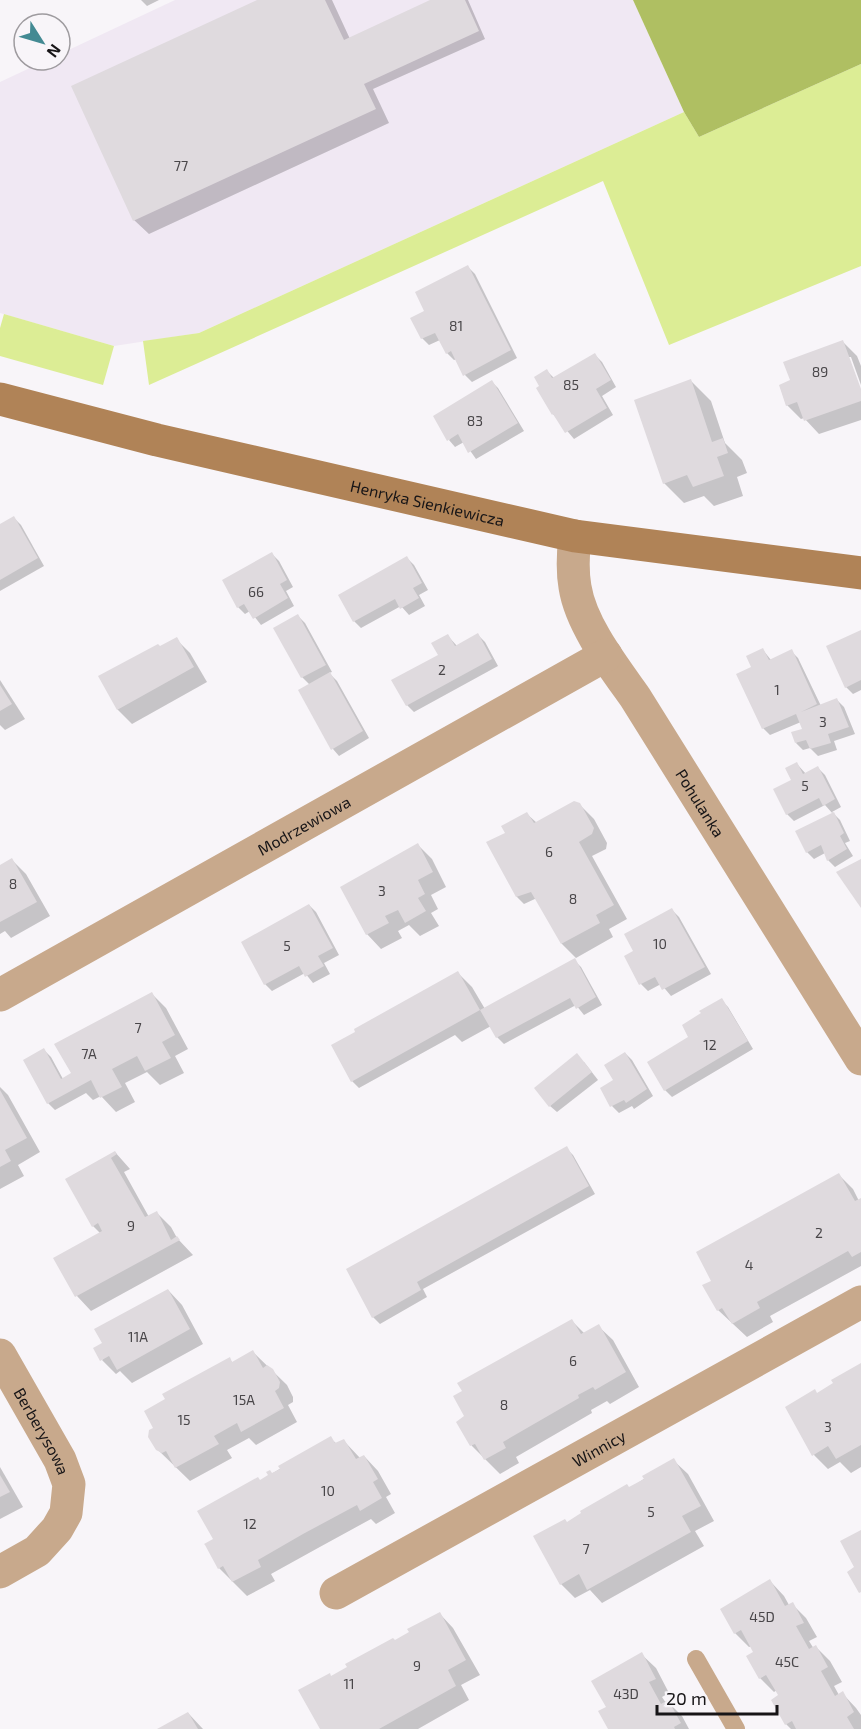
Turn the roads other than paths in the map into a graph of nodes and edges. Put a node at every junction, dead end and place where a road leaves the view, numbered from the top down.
1 (0, 399) edge
2 (575, 536) junction
3 (861, 573) edge
4 (606, 655) junction
5 (0, 995) edge
6 (861, 1059) edge
7 (861, 1302) edge
8 (0, 1355) edge
9 (0, 1572) edge
10 (336, 1593) dead end
11 (696, 1659) dead end
12 (736, 1729) edge

1 - 2 street, Henryka Sienkiewicza
2 - 3 street, Henryka Sienkiewicza
2 - 4 street, Pohulanka
4 - 5 street, Modrzewiowa
4 - 6 street, Pohulanka
7 - 10 street, Winnicy
8 - 9 street, Berberysowa
11 - 12 lane

